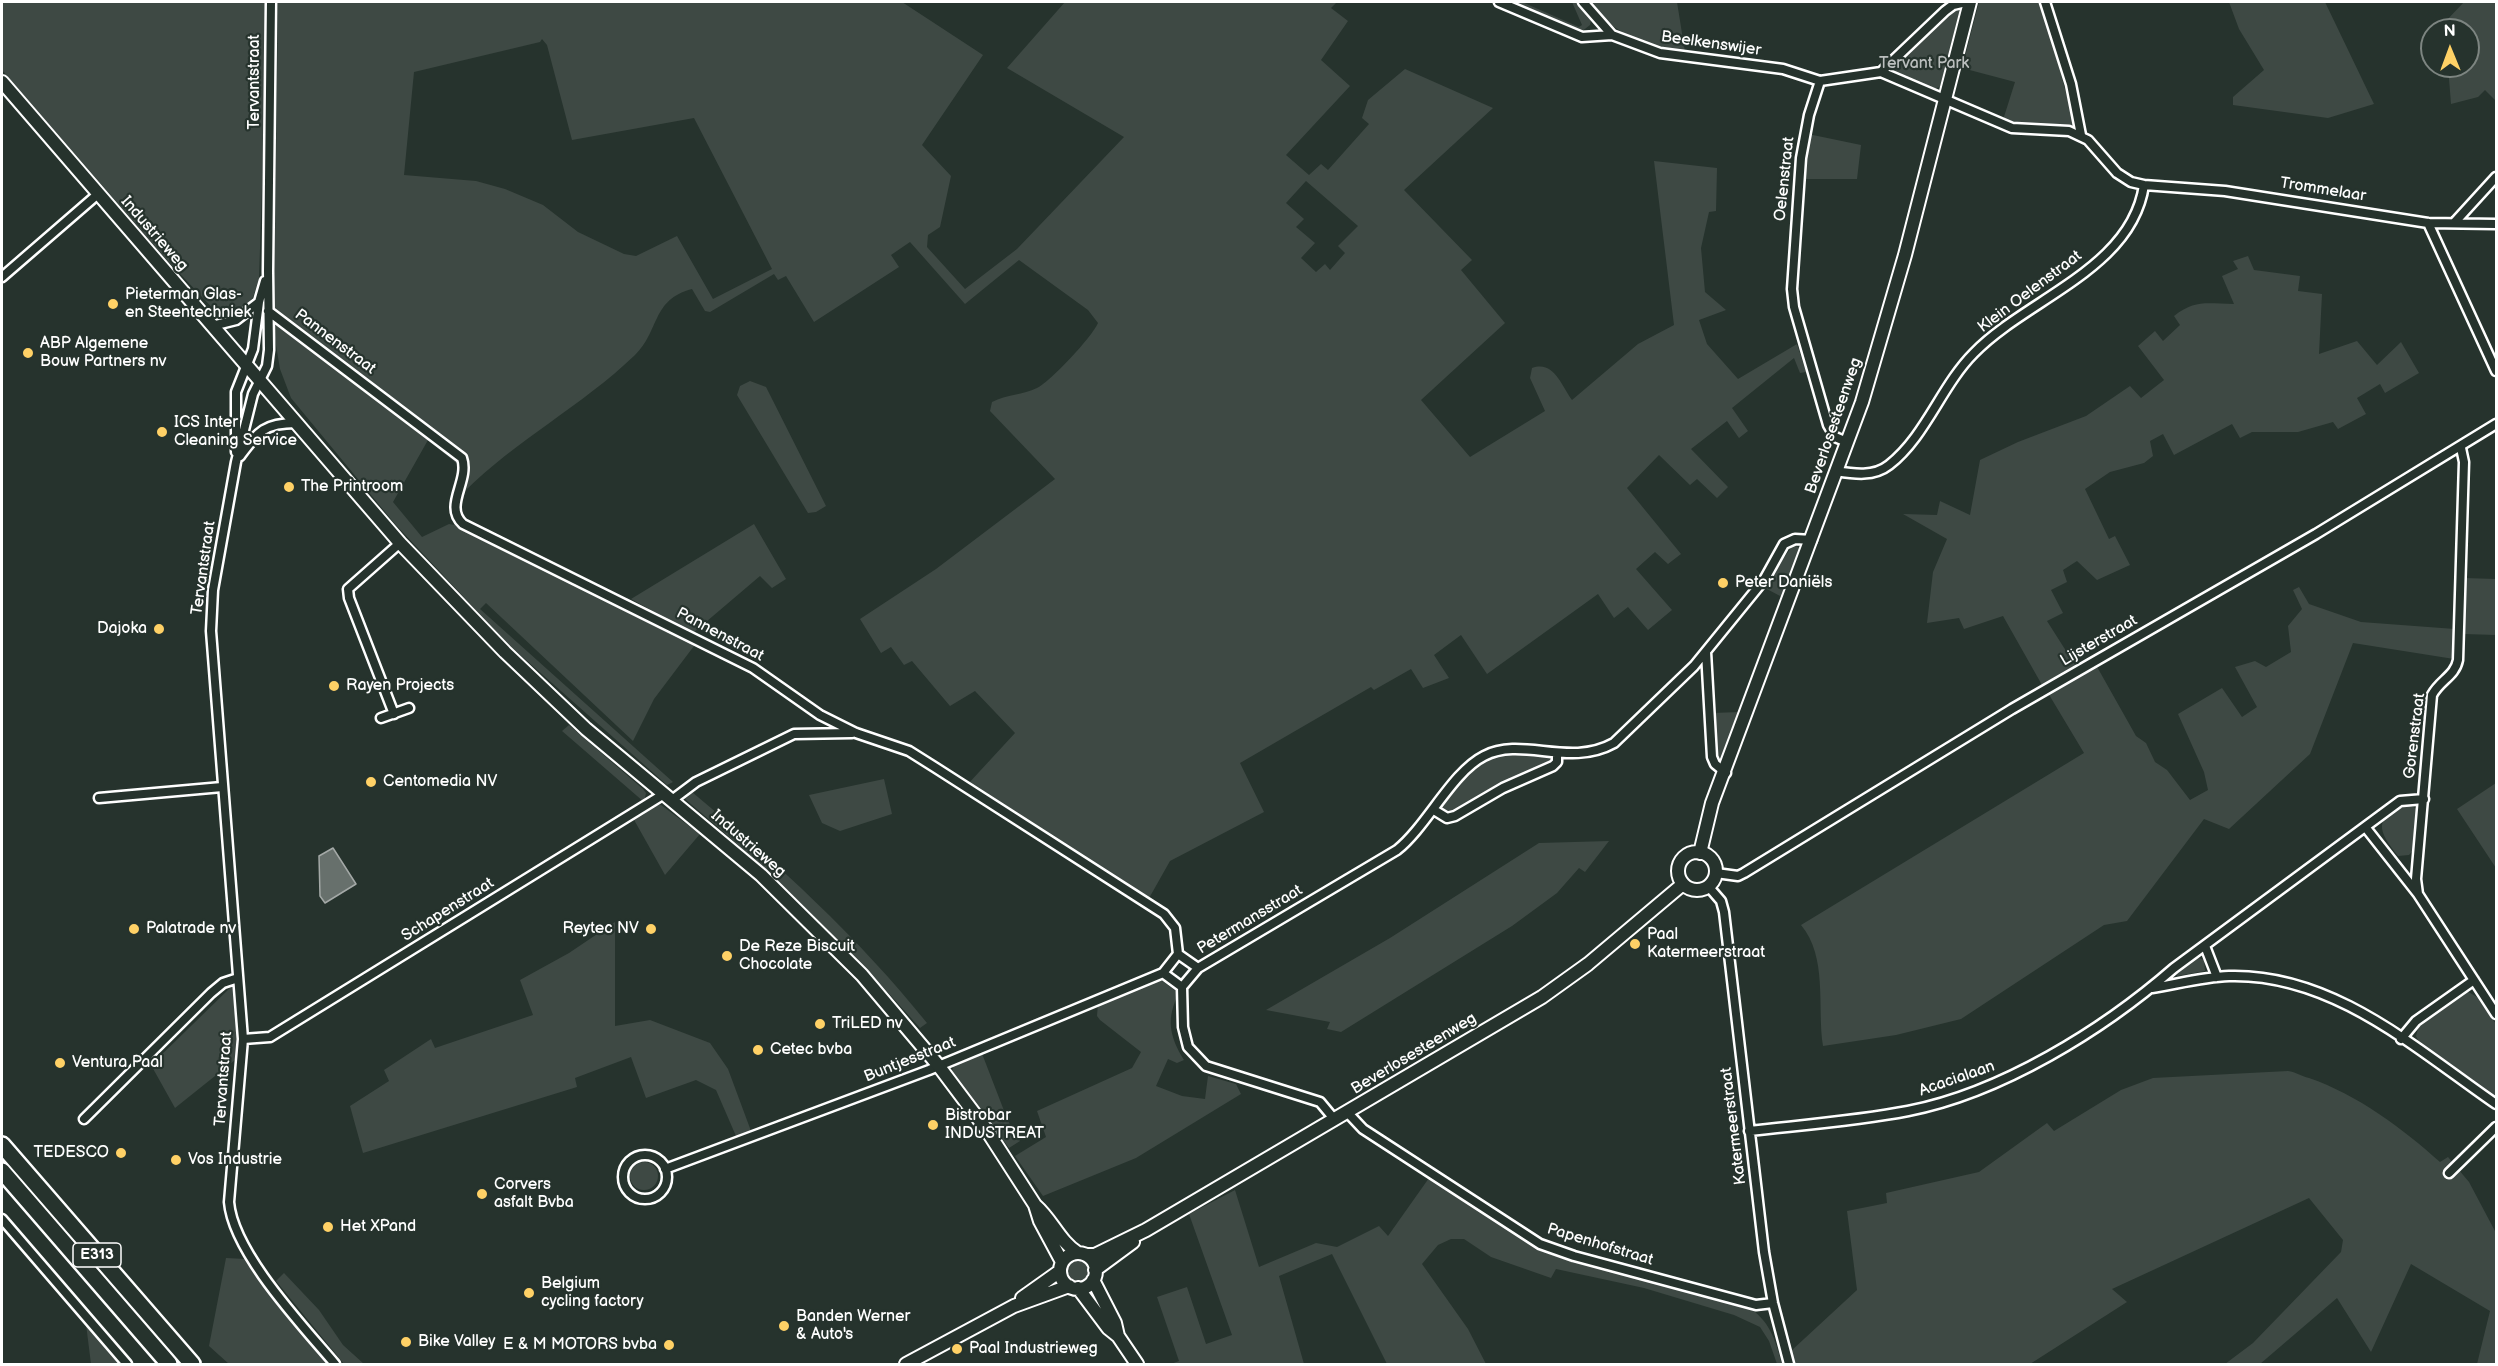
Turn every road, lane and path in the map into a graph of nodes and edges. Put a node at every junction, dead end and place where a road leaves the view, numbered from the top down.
1 (271, 2) edge
2 (1499, 2) edge
3 (1583, 2) edge
4 (1968, 2) edge
5 (2045, 2) edge
6 (1612, 35) junction
7 (1881, 72) junction
8 (1820, 81) junction
9 (2, 82) edge
10 (1946, 99) junction
11 (2081, 135) junction
12 (2496, 177) edge
13 (2144, 185) junction
14 (98, 194) junction
15 (2428, 223) junction
16 (2454, 223) junction
17 (2496, 224) edge
18 (268, 271) junction
19 (2, 277) edge
20 (259, 302) junction
21 (268, 311) junction
22 (212, 326) junction
23 (246, 364) junction
24 (2496, 371) edge
25 (260, 381) junction
26 (296, 423) junction
27 (2496, 424) edge
28 (1847, 442) junction
29 (2461, 448) junction
30 (236, 462) junction
31 (1836, 471) junction
32 (1812, 540) junction
33 (400, 543) junction
34 (1706, 651) junction
35 (409, 708) dead end
36 (394, 714) junction
37 (381, 718) dead end
38 (856, 734) junction
39 (1557, 753) junction
40 (1726, 772) junction
41 (222, 787) junction
42 (668, 797) junction
43 (99, 798) dead end
44 (2424, 799) junction
45 (1434, 810) junction
46 (2366, 828) junction
47 (1700, 853) junction
48 (1716, 873) junction
49 (1683, 884) junction
50 (1708, 886) junction
51 (2418, 894) junction
52 (2205, 946) junction
53 (1178, 954) junction
54 (1197, 968) junction
55 (1163, 973) junction
56 (238, 978) junction
57 (2217, 978) junction
58 (2474, 980) junction
59 (1182, 987) junction
60 (2150, 989) junction
61 (2496, 1014) edge
62 (243, 1039) junction
63 (2401, 1040) junction
64 (938, 1065) junction
65 (2496, 1104) edge
66 (1348, 1113) junction
67 (84, 1119) dead end
68 (1335, 1120) junction
69 (2496, 1127) edge
70 (1749, 1131) junction
71 (2, 1145) edge
72 (665, 1169) junction
73 (2, 1171) edge
74 (2449, 1173) dead end
75 (1035, 1205) junction
76 (2, 1219) edge
77 (1146, 1230) junction
78 (1082, 1254) junction
79 (1061, 1266) junction
80 (1094, 1275) junction
81 (1074, 1287) junction
82 (1773, 1303) junction
83 (1014, 1306) junction
84 (1118, 1336) junction
85 (127, 1365) edge
86 (169, 1365) edge
87 (192, 1365) edge
88 (335, 1365) edge
89 (906, 1365) edge
90 (1137, 1365) edge
91 (1789, 1365) edge

1 - 18 street, Tervantstraat
2 - 6 street, Beelkenswijer
3 - 6 street
4 - 7 street
4 - 10 street, Beverlosesteenweg
5 - 11 street
6 - 8 street, Beelkenswijer
7 - 8 street
7 - 10 street
8 - 28 street, Oelenstraat
9 - 14 street, Industrieweg
10 - 11 street
10 - 28 street, Beverlosesteenweg
11 - 13 street
12 - 16 street
13 - 15 street, Trommelaar
13 - 31 street, Klein Oelenstraat
14 - 19 street
14 - 22 street, Industrieweg
15 - 16 street, Trommelaar
15 - 24 street
16 - 17 street, Trommelaar
18 - 20 street, Tervantstraat
18 - 21 street, Tervantstraat
20 - 22 street
20 - 23 street, Tervantstraat
21 - 25 street, Tervantstraat
21 - 38 street, Pannenstraat
22 - 23 street, Industrieweg
23 - 25 street, Industrieweg
23 - 30 street, Tervantstraat
25 - 26 street, Industrieweg
25 - 30 street, Tervantstraat
26 - 30 street, Tervantstraat
26 - 33 street, Industrieweg
27 - 29 street, Lijsterstraat
28 - 31 street, Beverlosesteenweg
29 - 44 street, Gorenstraat
29 - 48 street, Lijsterstraat
30 - 41 street, Tervantstraat
31 - 32 street, Beverlosesteenweg
32 - 34 street, Petermansstraat
32 - 40 street, Beverlosesteenweg
33 - 36 street
33 - 42 street, Industrieweg
34 - 39 street, Petermansstraat
34 - 40 street
35 - 36 street
36 - 37 street
38 - 42 street, Schapenstraat
38 - 53 street, Pannenstraat
39 - 45 street, Petermansstraat
39 - 45 street
40 - 47 street, Beverlosesteenweg
41 - 43 street
41 - 56 street, Tervantstraat
42 - 62 street, Schapenstraat
42 - 64 street, Industrieweg
44 - 46 street, Acacialaan
44 - 51 street, Gorenstraat
45 - 54 street, Petermansstraat
46 - 51 street
46 - 52 street, Acacialaan
47 - 48 street
47 - 49 street
48 - 50 street
49 - 50 street
49 - 66 street, Beverlosesteenweg
50 - 70 street, Katermeerstraat
51 - 58 street, Gorenstraat
52 - 57 street
52 - 60 street, Acacialaan
53 - 54 street
53 - 55 street, Buntjesstraat
54 - 59 street, Petermansstraat
55 - 59 street
55 - 64 street, Buntjesstraat
56 - 62 street, Tervantstraat
56 - 67 street
57 - 60 street, Acacialaan
57 - 63 street, Acacialaan
58 - 61 street, Gorenstraat
58 - 63 street
59 - 68 street
60 - 70 street, Acacialaan
62 - 88 street, Tervantstraat
63 - 65 street, Acacialaan
64 - 72 street, Buntjesstraat
64 - 75 street, Industrieweg
66 - 68 street, Beverlosesteenweg
66 - 82 street, Papenhofstraat
68 - 77 street, Beverlosesteenweg
69 - 74 street
70 - 82 street, Katermeerstraat
71 - 87 highway, E313
72 - 72 street
73 - 86 highway, E313
75 - 78 street, Industrieweg
75 - 79 street, Industrieweg
76 - 85 street
77 - 78 street, Beverlosesteenweg
77 - 80 street, Beverlosesteenweg
78 - 79 street
78 - 80 street, Industrieweg
79 - 81 street, Industrieweg
79 - 83 street
80 - 81 street
80 - 84 street, Industrieweg
81 - 83 street
81 - 84 street, Industrieweg
82 - 91 street, Katermeerstraat
83 - 89 street
84 - 90 street, Industrieweg

